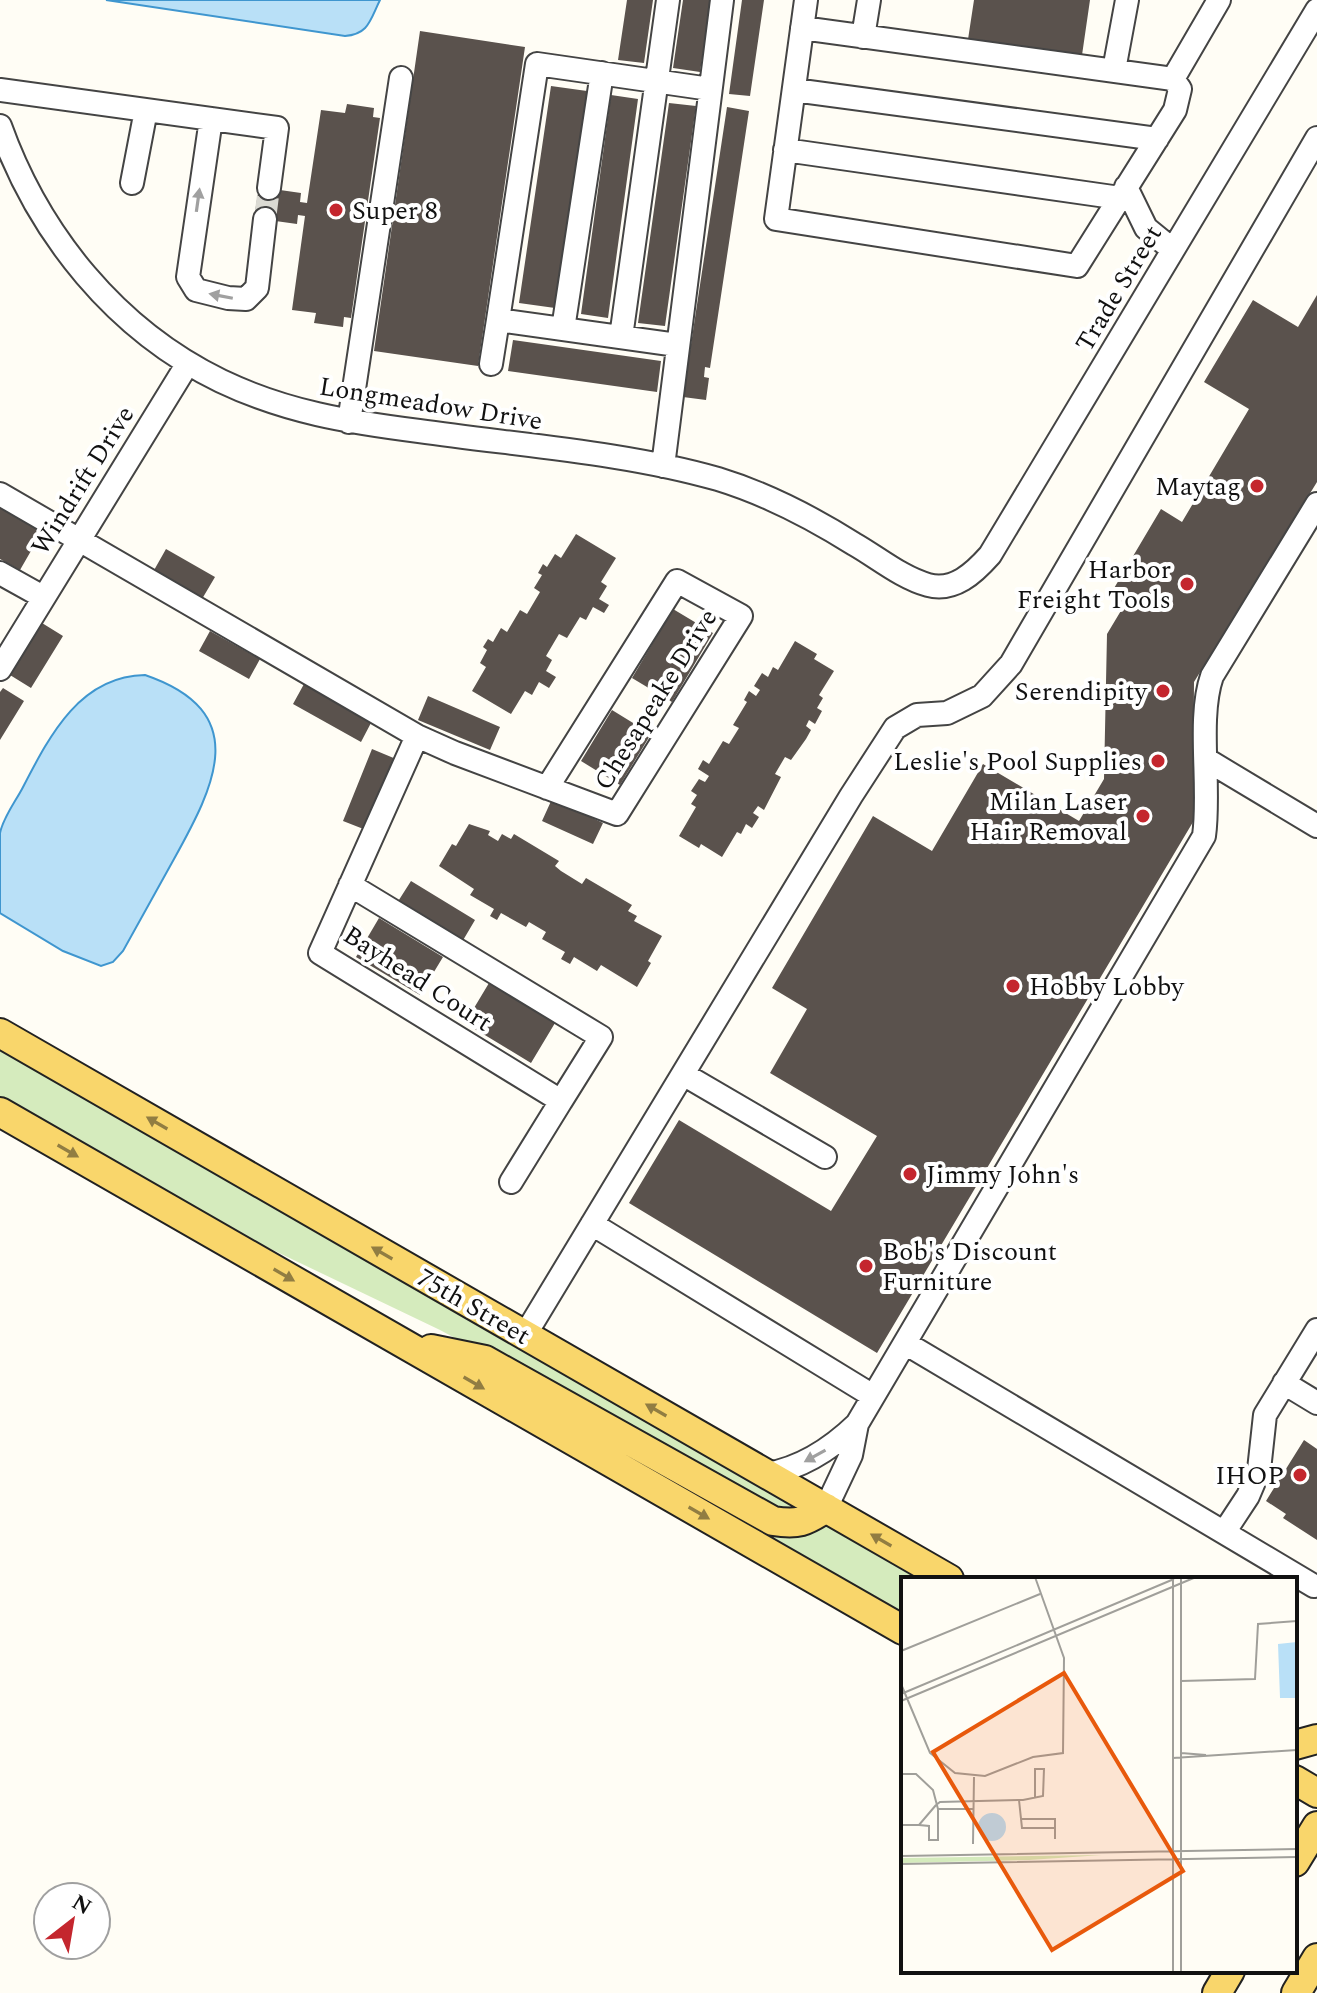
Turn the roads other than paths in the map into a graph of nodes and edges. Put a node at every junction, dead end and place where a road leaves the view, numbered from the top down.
1 (668, 0) edge
2 (722, 0) edge
3 (806, 0) edge
4 (869, 0) edge
5 (1127, 0) edge
6 (1219, 0) edge
7 (1317, 10) edge
8 (802, 28) junction
9 (863, 37) junction
10 (1114, 70) junction
11 (602, 73) junction
12 (401, 78) dead end
13 (1173, 79) junction
14 (656, 81) junction
15 (710, 89) junction
16 (0, 90) edge
17 (794, 90) junction
18 (146, 110) junction
19 (211, 119) junction
20 (0, 126) edge
21 (1317, 138) edge
22 (1157, 139) junction
23 (785, 150) junction
24 (132, 183) dead end
25 (269, 188) tunnel mouth
26 (1123, 192) junction
27 (265, 219) tunnel mouth
28 (1173, 250) junction
29 (498, 320) junction
30 (563, 329) junction
31 (621, 337) junction
32 (677, 345) junction
33 (188, 363) junction
34 (491, 364) dead end
35 (349, 422) junction
36 (663, 466) junction
37 (0, 494) edge
38 (1317, 504) edge
39 (79, 539) junction
40 (0, 573) edge
41 (956, 585) joint
42 (43, 597) junction
43 (0, 669) edge
44 (417, 736) junction
45 (1207, 760) junction
46 (547, 788) junction
47 (1317, 826) edge
48 (350, 885) junction
49 (0, 1033) edge
50 (683, 1074) junction
51 (561, 1101) junction
52 (0, 1112) edge
53 (825, 1157) dead end
54 (511, 1182) dead end
55 (592, 1224) junction
56 (1317, 1330) edge
57 (525, 1335) junction
58 (905, 1343) junction
59 (407, 1344) junction
60 (1284, 1383) junction
61 (873, 1396) junction
62 (1317, 1403) edge
63 (857, 1424) junction
64 (767, 1474) junction
65 (826, 1508) junction
66 (1225, 1531) junction
67 (946, 1577) edge
68 (1314, 1586) dead end
69 (901, 1629) edge
70 (1317, 1739) edge
71 (1297, 1744) edge
72 (1297, 1781) edge
73 (1317, 1793) edge
74 (1317, 1826) edge
75 (1302, 1859) edge
76 (1317, 1958) edge
77 (1229, 1973) edge
78 (1317, 1980) edge
79 (1217, 1993) edge
80 (1296, 1993) edge

1 - 14 street
2 - 15 street
3 - 8 street
4 - 9 street
5 - 10 street
6 - 13 street
7 - 28 street, Trade Street
8 - 9 street
8 - 17 street
9 - 10 street
10 - 13 street
11 - 14 street
11 - 29 street
11 - 30 street
12 - 35 street
13 - 22 street
14 - 15 street
14 - 31 street
15 - 32 street
16 - 18 street
17 - 22 street
17 - 23 street
18 - 19 street
18 - 24 street
19 - 25 street
27 -> 19 street
20 - 33 street, Longmeadow Drive
21 - 50 street
22 - 26 street
23 - 26 street
23 - 26 street
26 - 28 street
28 - 41 street, Trade Street
29 - 30 street
29 - 34 street
30 - 31 street
31 - 32 street
32 - 36 street
33 - 35 street, Longmeadow Drive
33 - 39 street, Windrift Drive
35 - 36 street, Longmeadow Drive
36 - 41 street, Longmeadow Drive
37 - 39 street, Chesapeake Drive
38 - 45 street
39 - 42 street, Windrift Drive
39 - 44 street, Chesapeake Drive
40 - 42 street
42 - 43 street, Windrift Drive
44 - 46 street, Chesapeake Drive
44 - 48 street, Bayhead Court
45 - 47 street
45 - 58 street
46 - 46 street, Chesapeake Drive
48 - 51 street, Bayhead Court
48 - 51 street
57 -> 49 main road, 75th Street
50 - 53 street
50 - 55 street
51 - 54 street
52 -> 59 main road
55 - 57 street
55 - 61 street
56 - 60 street
64 -> 57 main road, 75th Street
58 - 61 street
58 - 66 street
59 - 65 main road
59 -> 69 main road
60 - 62 street
60 - 66 street
61 - 63 street
63 -> 64 street
63 - 65 street
64 - 65 main road, 75th Street
67 -> 65 main road, 75th Street
66 - 68 street
70 - 71 main road
72 - 73 main road
74 - 75 main road
76 - 80 main road
77 - 79 main road
78 - 80 main road

